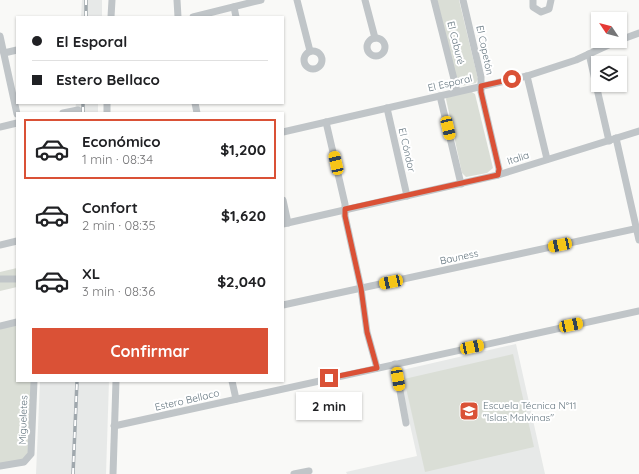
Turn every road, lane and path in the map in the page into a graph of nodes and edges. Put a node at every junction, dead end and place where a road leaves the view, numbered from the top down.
1 (112, 0) edge
2 (177, 0) edge
3 (261, 0) edge
4 (297, 0) edge
5 (365, 0) edge
6 (434, 0) edge
7 (463, 0) edge
8 (533, 0) edge
9 (551, 0) edge
10 (234, 6) junction
11 (111, 16) edge
12 (178, 16) edge
13 (197, 16) edge
14 (236, 16) edge
15 (639, 33) edge
16 (0, 36) edge
17 (627, 37) edge
18 (375, 38) dead end
19 (602, 48) edge
20 (16, 50) edge
21 (310, 51) dead end
22 (4, 53) junction
23 (589, 54) junction
24 (527, 76) junction
25 (481, 86) junction
26 (457, 91) junction
27 (440, 96) junction
28 (387, 108) junction
29 (78, 110) dead end
30 (17, 112) edge
31 (68, 112) edge
32 (326, 122) junction
33 (16, 123) edge
34 (0, 127) edge
35 (639, 130) edge
36 (284, 132) edge
37 (616, 138) junction
38 (609, 141) junction
39 (547, 159) junction
40 (498, 175) junction
41 (461, 184) junction
42 (407, 196) junction
43 (284, 208) edge
44 (345, 209) junction
45 (286, 223) edge
46 (638, 228) edge
47 (639, 240) edge
48 (16, 241) edge
49 (0, 245) edge
50 (0, 279) edge
51 (16, 279) edge
52 (361, 288) junction
53 (284, 305) edge
54 (639, 311) edge
55 (16, 322) edge
56 (0, 326) edge
57 (395, 364) junction
58 (377, 368) junction
59 (34, 382) edge
60 (116, 382) edge
61 (232, 382) edge
62 (236, 399) junction
63 (406, 423) dead end
64 (114, 426) junction
65 (0, 466) edge
66 (309, 471) dead end
67 (113, 474) edge
68 (294, 474) edge

1 - 11 street
2 - 12 street
3 - 10 street
4 - 21 street
5 - 18 street
6 - 26 street, El Caburé
7 - 25 street, El Copetón
8 - 9 street
10 - 13 street
10 - 14 street
15 - 17 street
16 - 22 street
19 - 23 street, El Esporal
20 - 22 street
22 - 30 street
23 - 24 street, El Esporal
23 - 38 street
24 - 25 street, El Esporal
24 - 39 street
25 - 26 street, El Esporal
25 - 40 street, El Copetón
26 - 27 street, El Esporal
27 - 28 street, El Esporal
27 - 41 street
28 - 32 street, El Esporal
28 - 42 street, El Cóndor
29 - 31 street
32 - 36 street, El Esporal
32 - 44 street
33 - 34 street
35 - 37 street, Italia
37 - 38 street, Italia
37 - 46 street
38 - 39 street, Italia
39 - 40 street, Italia
40 - 41 street, Italia
41 - 42 street, Italia
42 - 44 street, Italia
43 - 45 street
44 - 45 street, Italia
44 - 52 street
46 - 47 street
46 - 52 street, Bauness
48 - 49 street
50 - 51 street
52 - 53 street, Bauness
52 - 58 street
54 - 57 street, Estero Bellaco
55 - 56 street
57 - 58 street, Estero Bellaco
57 - 63 street
58 - 62 street, Estero Bellaco
59 - 65 street, Migueletes
60 - 64 street
61 - 62 street
62 - 64 street, Estero Bellaco
64 - 67 street
66 - 68 street

